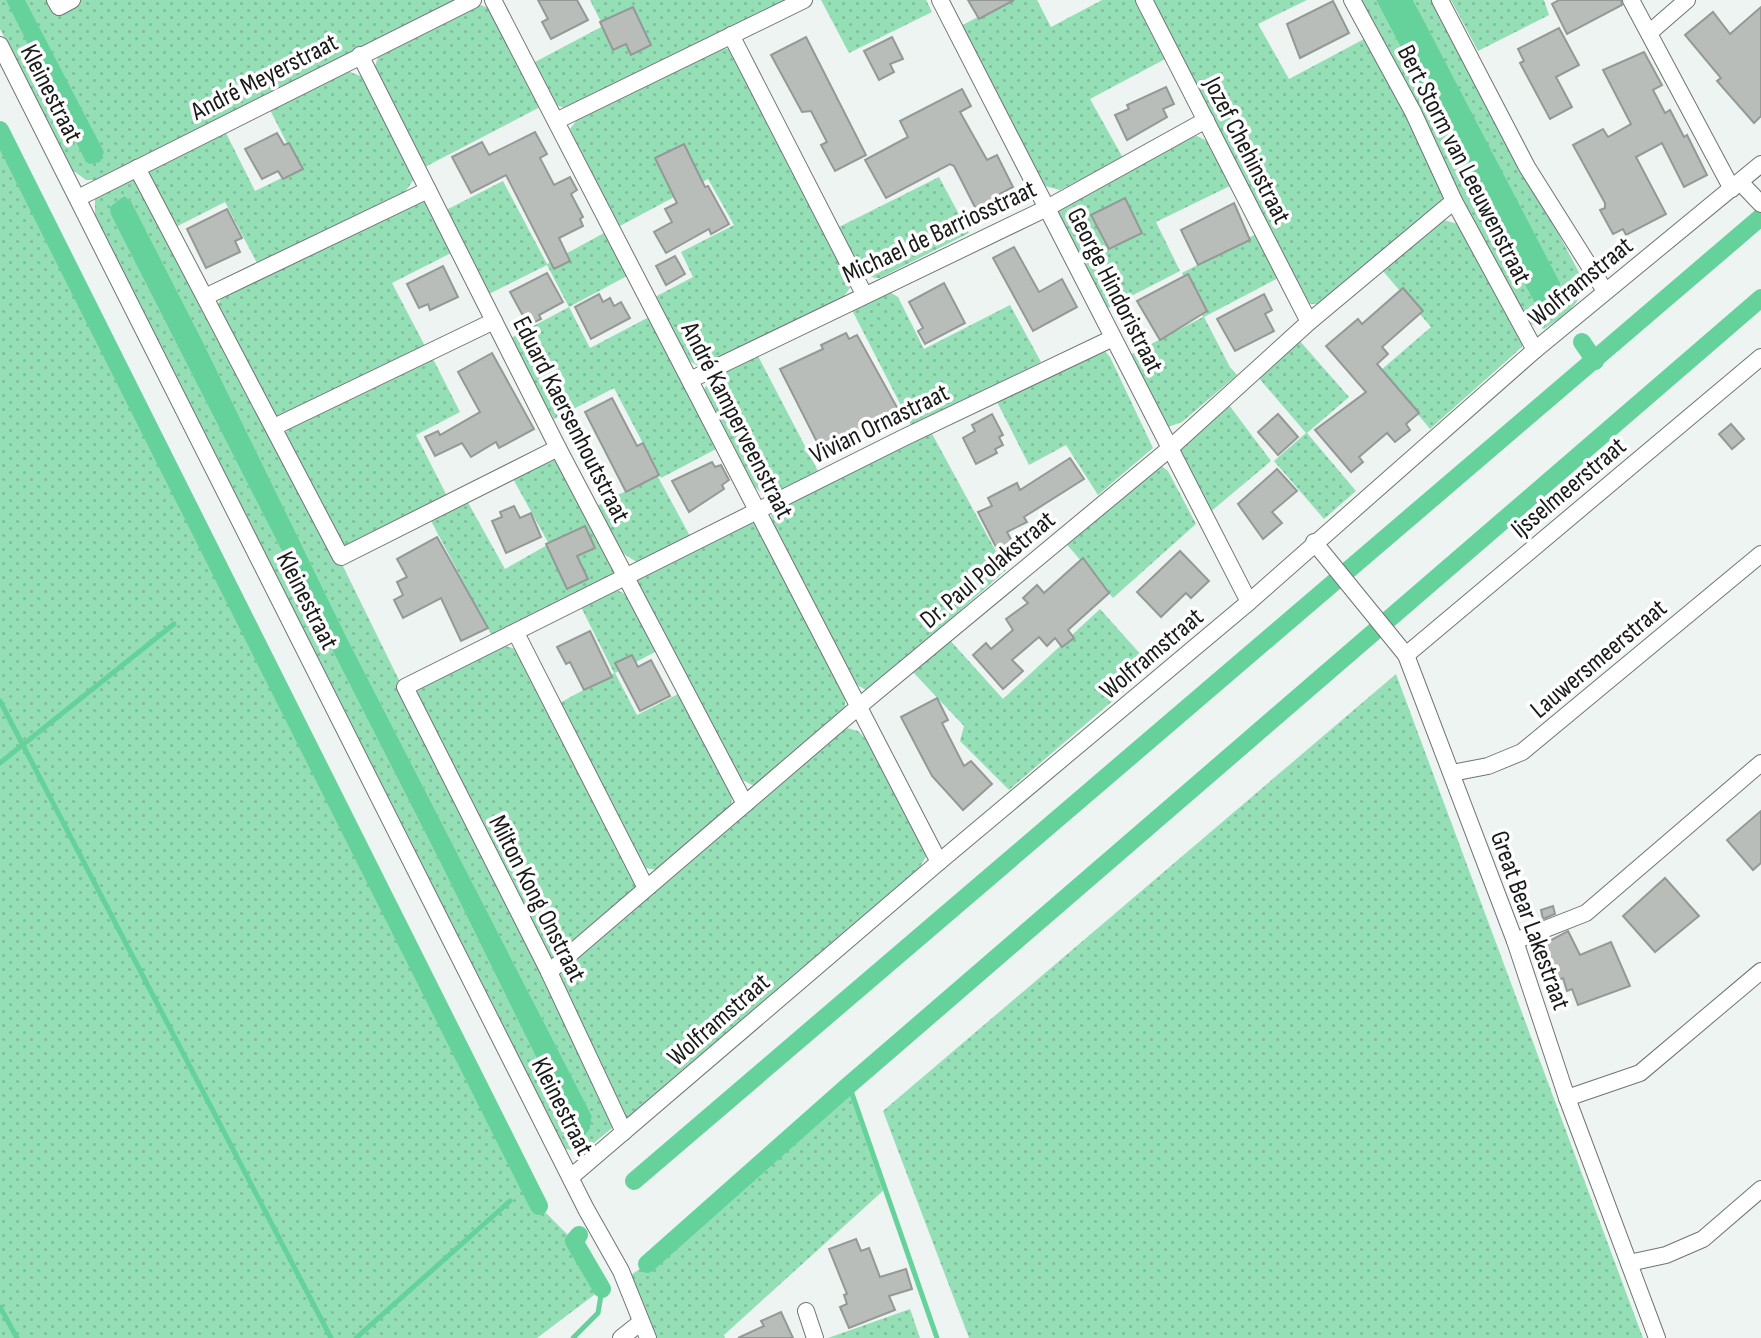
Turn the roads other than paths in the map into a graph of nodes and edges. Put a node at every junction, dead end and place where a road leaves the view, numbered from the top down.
1 (473, 0) edge
2 (493, 0) edge
3 (804, 0) edge
4 (940, 0) edge
5 (1144, 0) edge
6 (1352, 0) edge
7 (1440, 0) edge
8 (1631, 0) edge
9 (1687, 0) edge
10 (1649, 33) junction
11 (731, 35) junction
12 (0, 45) edge
13 (360, 55) junction
14 (1206, 120) junction
15 (556, 121) junction
16 (1761, 164) edge
17 (137, 168) junction
18 (1740, 187) junction
19 (429, 190) junction
20 (78, 198) junction
21 (1454, 201) junction
22 (1761, 204) edge
23 (1047, 208) junction
24 (1605, 292) junction
25 (864, 294) junction
26 (206, 296) junction
27 (494, 321) junction
28 (1309, 322) junction
29 (1113, 338) junction
30 (1535, 350) junction
31 (1761, 357) edge
32 (690, 380) junction
33 (274, 427) junction
34 (558, 448) junction
35 (1168, 450) junction
36 (758, 510) junction
37 (1319, 548) junction
38 (1761, 554) edge
39 (627, 576) junction
40 (1249, 602) junction
41 (516, 633) junction
42 (1406, 655) junction
43 (405, 687) joint
44 (857, 708) junction
45 (1761, 763) edge
46 (1452, 773) junction
47 (745, 804) junction
48 (939, 862) junction
49 (646, 888) junction
50 (1515, 941) junction
51 (1761, 971) edge
52 (549, 972) junction
53 (1567, 1098) junction
54 (624, 1132) junction
55 (571, 1177) junction
56 (1761, 1189) edge
57 (1629, 1263) junction
58 (806, 1311) dead end
59 (641, 1322) junction
60 (621, 1338) edge
61 (648, 1338) edge
62 (815, 1338) edge
63 (1657, 1338) edge

1 - 13 street, André Meyerstraat
2 - 15 street, André Kamperveenstraat
3 - 11 street
4 - 23 street, George Hindoristraat
5 - 14 street, Jozef Chehinstraat
6 - 21 street, Bert Storm van Leeuwenstraat
7 - 24 street
8 - 10 street
9 - 10 street
10 - 18 street
11 - 15 street
11 - 25 street
12 - 20 street, Kleinestraat
13 - 17 street, André Meyerstraat
13 - 19 street, Eduard Kaersenhoutstraat
14 - 23 street, Michael de Barriosstraat
14 - 28 street, Jozef Chehinstraat
15 - 32 street, André Kamperveenstraat
16 - 18 street, Wolframstraat
17 - 20 street, André Meyerstraat
17 - 26 street
18 - 22 street
18 - 24 street, Wolframstraat
19 - 26 street
19 - 27 street, Eduard Kaersenhoutstraat
20 - 55 street, Kleinestraat
21 - 28 street, Dr. Paul Polakstraat
21 - 30 street, Bert Storm van Leeuwenstraat
23 - 25 street, Michael de Barriosstraat
23 - 29 street, George Hindoristraat
24 - 30 street, Wolframstraat
25 - 32 street, Michael de Barriosstraat
26 - 33 street
27 - 33 street
27 - 34 street, Eduard Kaersenhoutstraat
28 - 35 street, Dr. Paul Polakstraat
29 - 35 street, George Hindoristraat
29 - 36 street, Vivian Ornastraat
30 - 37 street, Wolframstraat
31 - 42 street, Ijsselmeerstraat
32 - 36 street, André Kamperveenstraat
33 - 34 street
34 - 39 street, Eduard Kaersenhoutstraat
35 - 40 street, George Hindoristraat
35 - 44 street, Dr. Paul Polakstraat
36 - 39 street, Vivian Ornastraat
36 - 44 street, André Kamperveenstraat
37 - 40 street, Wolframstraat
37 - 42 street, Great Bear Lakestraat
38 - 46 street, Lauwersmeerstraat
39 - 41 street, Vivian Ornastraat
39 - 47 street, Eduard Kaersenhoutstraat
40 - 48 street, Wolframstraat
41 - 43 street, Vivian Ornastraat
41 - 49 street
42 - 46 street, Great Bear Lakestraat
43 - 52 street, Milton Kong Onstraat
44 - 47 street, Dr. Paul Polakstraat
44 - 48 street, André Kamperveenstraat
45 - 50 street
46 - 50 street, Great Bear Lakestraat
47 - 49 street, Dr. Paul Polakstraat
48 - 54 street, Wolframstraat
49 - 52 street, Dr. Paul Polakstraat
50 - 53 street, Great Bear Lakestraat
51 - 53 street
52 - 54 street, Milton Kong Onstraat
53 - 57 street, Great Bear Lakestraat
54 - 55 street, Wolframstraat
55 - 59 street, Kleinestraat
56 - 57 street
57 - 63 street, Great Bear Lakestraat
58 - 62 street
59 - 60 street
59 - 61 street, Kleinestraat

